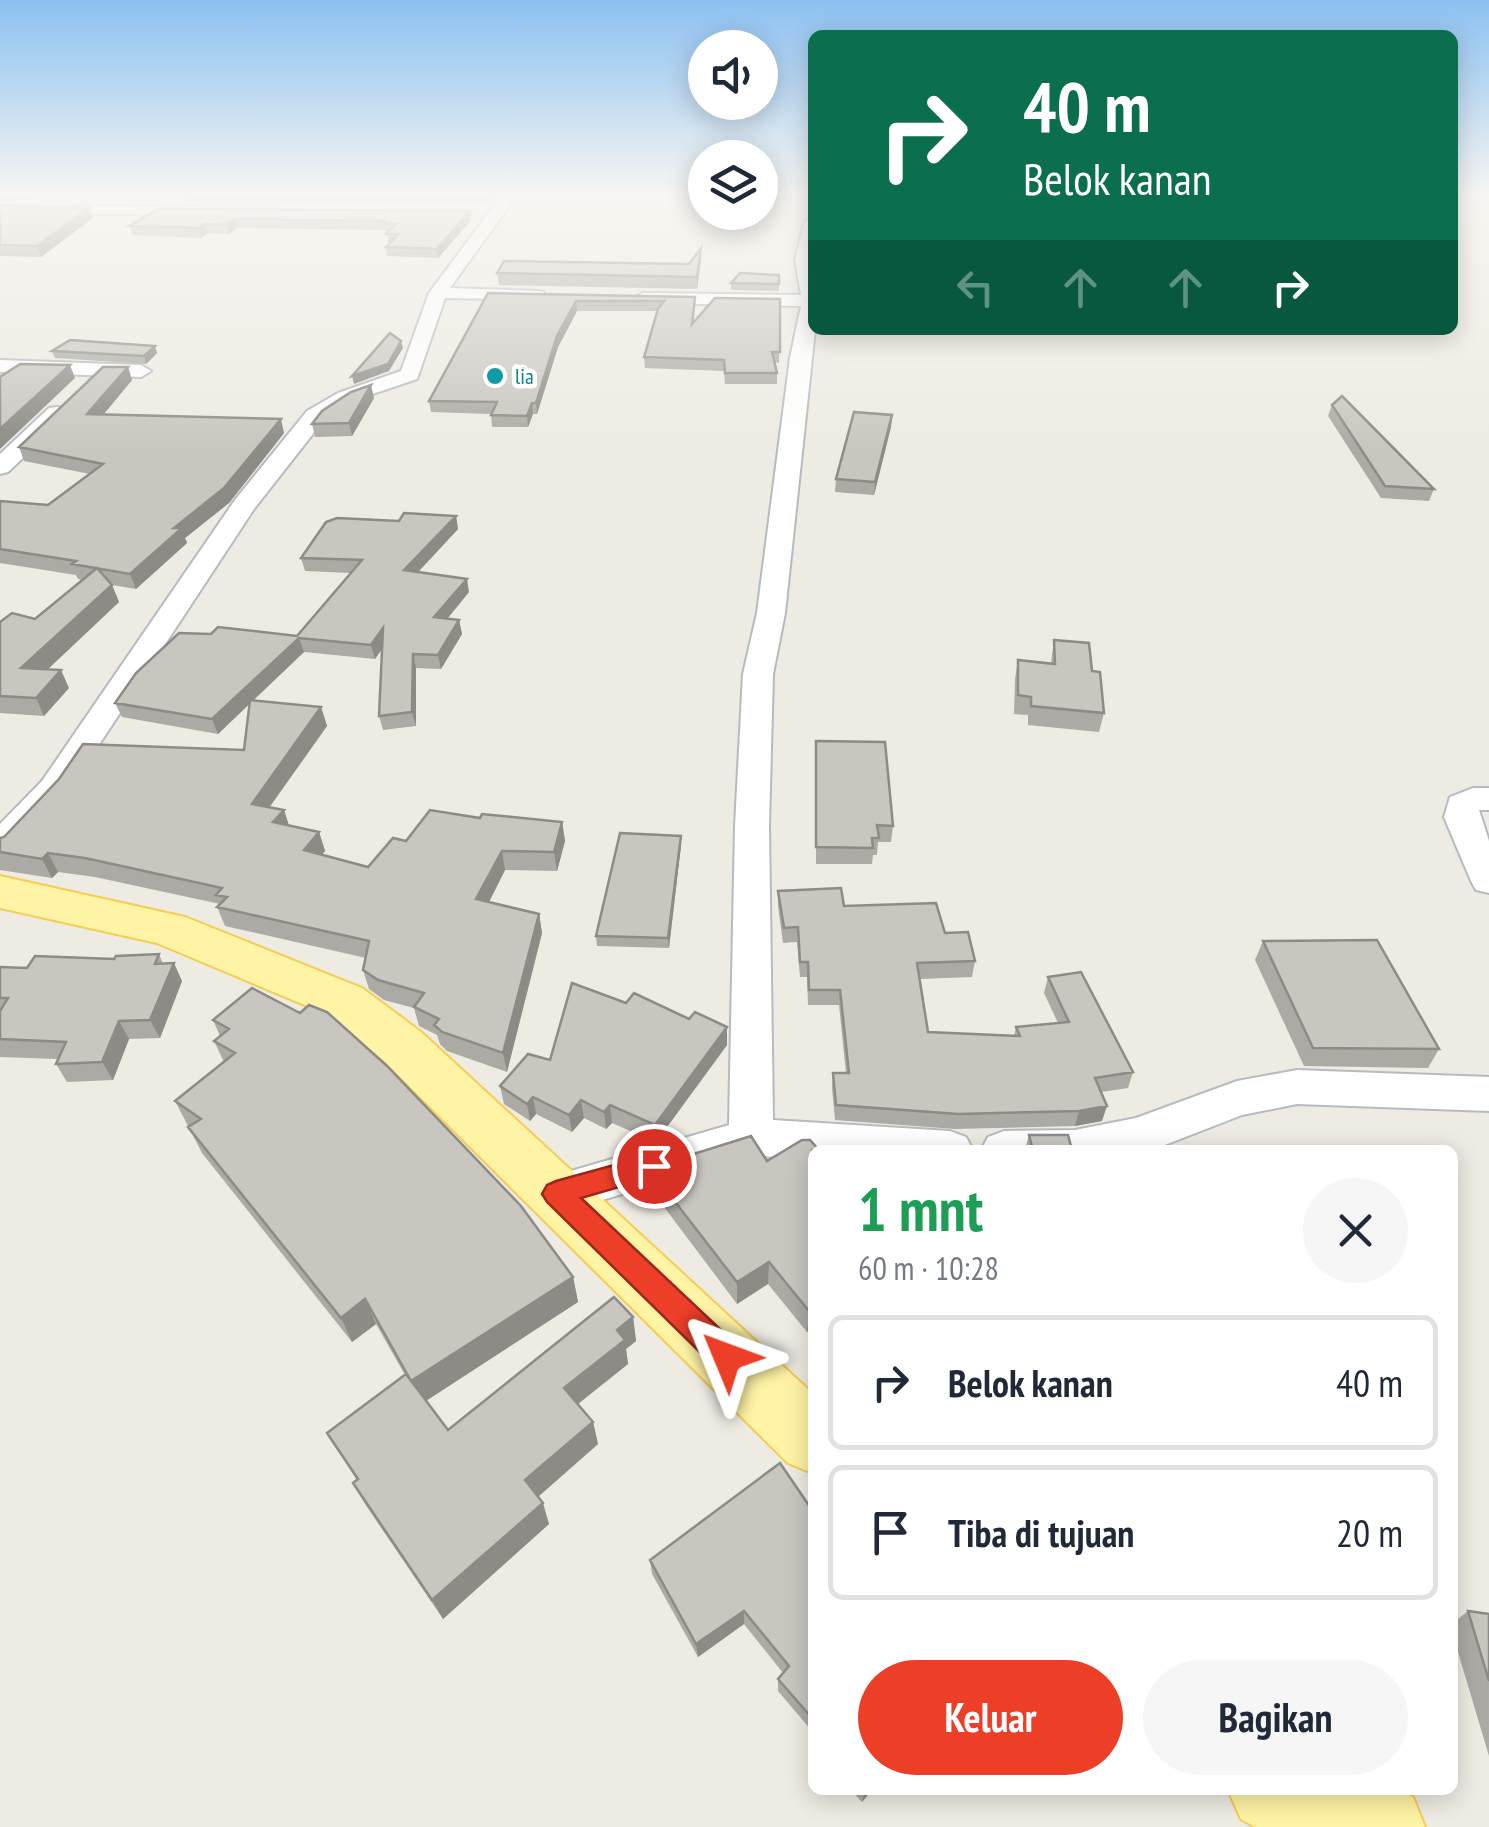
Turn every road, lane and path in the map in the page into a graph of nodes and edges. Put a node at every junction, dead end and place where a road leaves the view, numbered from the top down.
1 (447, 280) edge
2 (438, 294) junction
3 (556, 296) edge
4 (615, 297) edge
5 (808, 301) edge
6 (808, 317) edge
7 (0, 366) edge
8 (102, 370) junction
9 (142, 372) dead end
10 (0, 467) edge
11 (1489, 799) edge
12 (0, 845) edge
13 (1489, 880) edge
14 (0, 892) edge
15 (1489, 1094) edge
16 (751, 1138) junction
17 (867, 1145) edge
18 (1091, 1145) edge
19 (556, 1194) junction
20 (808, 1435) edge
21 (1280, 1795) edge
22 (1383, 1827) edge

1 - 2 street
2 - 3 street
2 - 12 street
4 - 5 street
6 - 16 street
7 - 8 street
8 - 9 street
8 - 10 street
11 - 13 street
14 - 19 main road
15 - 18 street
16 - 17 street
16 - 19 street
19 - 20 main road
21 - 22 main road

